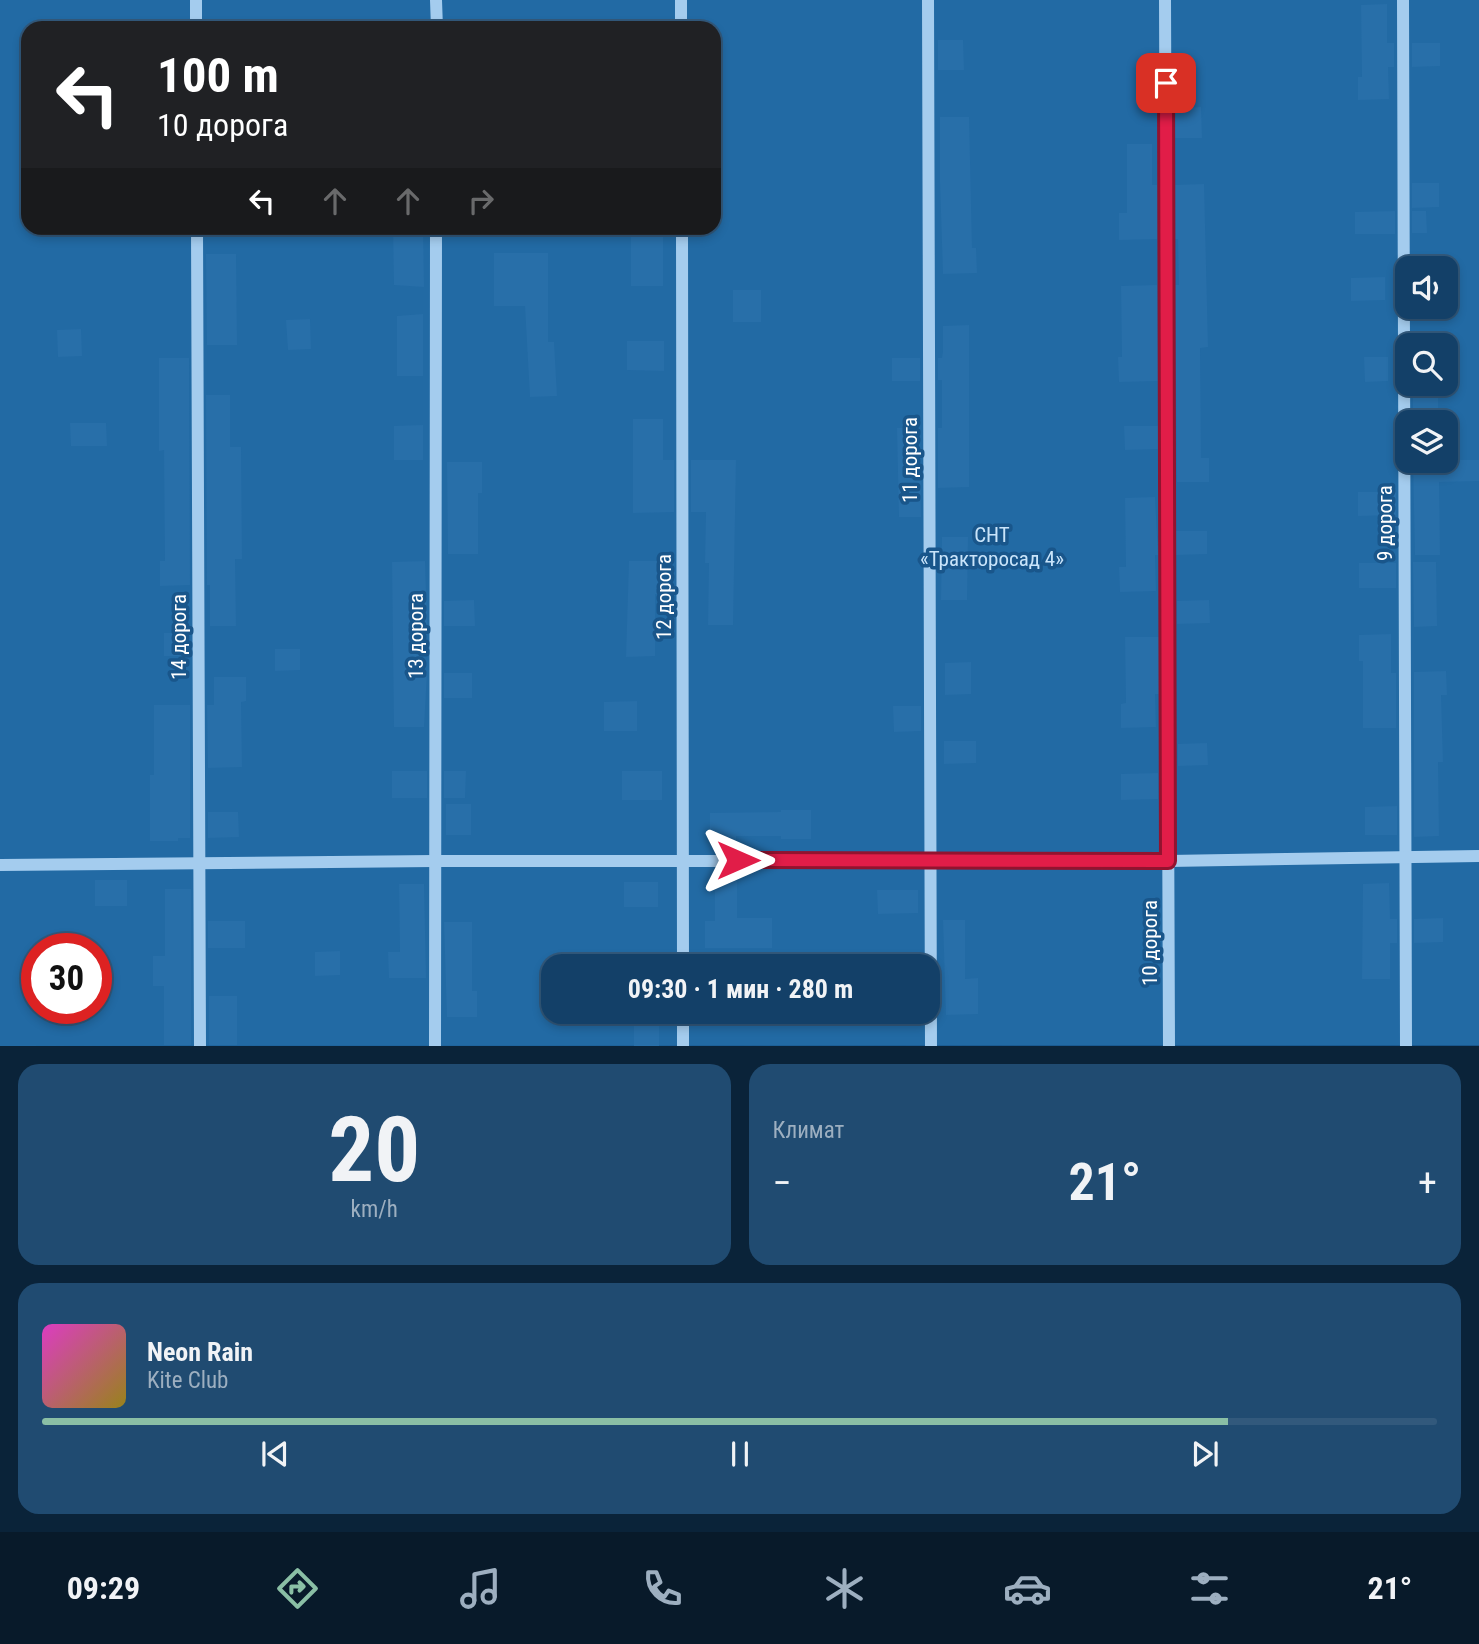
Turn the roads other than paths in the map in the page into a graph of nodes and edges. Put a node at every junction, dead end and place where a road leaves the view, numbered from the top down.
1 (196, 0) edge
2 (436, 0) edge
3 (681, 0) edge
4 (928, 0) edge
5 (1165, 0) edge
6 (1403, 0) edge
7 (196, 21) edge
8 (437, 21) edge
9 (681, 21) edge
10 (197, 235) edge
11 (436, 235) edge
12 (682, 235) edge
13 (1405, 856) junction
14 (1479, 856) edge
15 (684, 860) junction
16 (930, 860) junction
17 (434, 861) junction
18 (1168, 861) junction
19 (199, 864) junction
20 (0, 865) edge
21 (683, 954) edge
22 (683, 1024) edge
23 (200, 1045) edge
24 (435, 1045) edge
25 (683, 1045) edge
26 (931, 1045) edge
27 (1169, 1045) edge
28 (1406, 1045) edge

1 - 7 street
2 - 8 street
3 - 9 street
4 - 16 street, 11 дорога
5 - 18 street, 10 дорога
6 - 13 street, 9 дорога
10 - 19 street, 14 дорога
11 - 17 street, 13 дорога
12 - 15 street, 12 дорога
13 - 14 street
13 - 18 street
13 - 28 street, 9 дорога
15 - 16 street
15 - 17 street
15 - 21 street, 12 дорога
16 - 18 street
16 - 26 street, 11 дорога
17 - 19 street
17 - 24 street, 13 дорога
18 - 27 street, 10 дорога
19 - 20 street
19 - 23 street, 14 дорога
22 - 25 street

